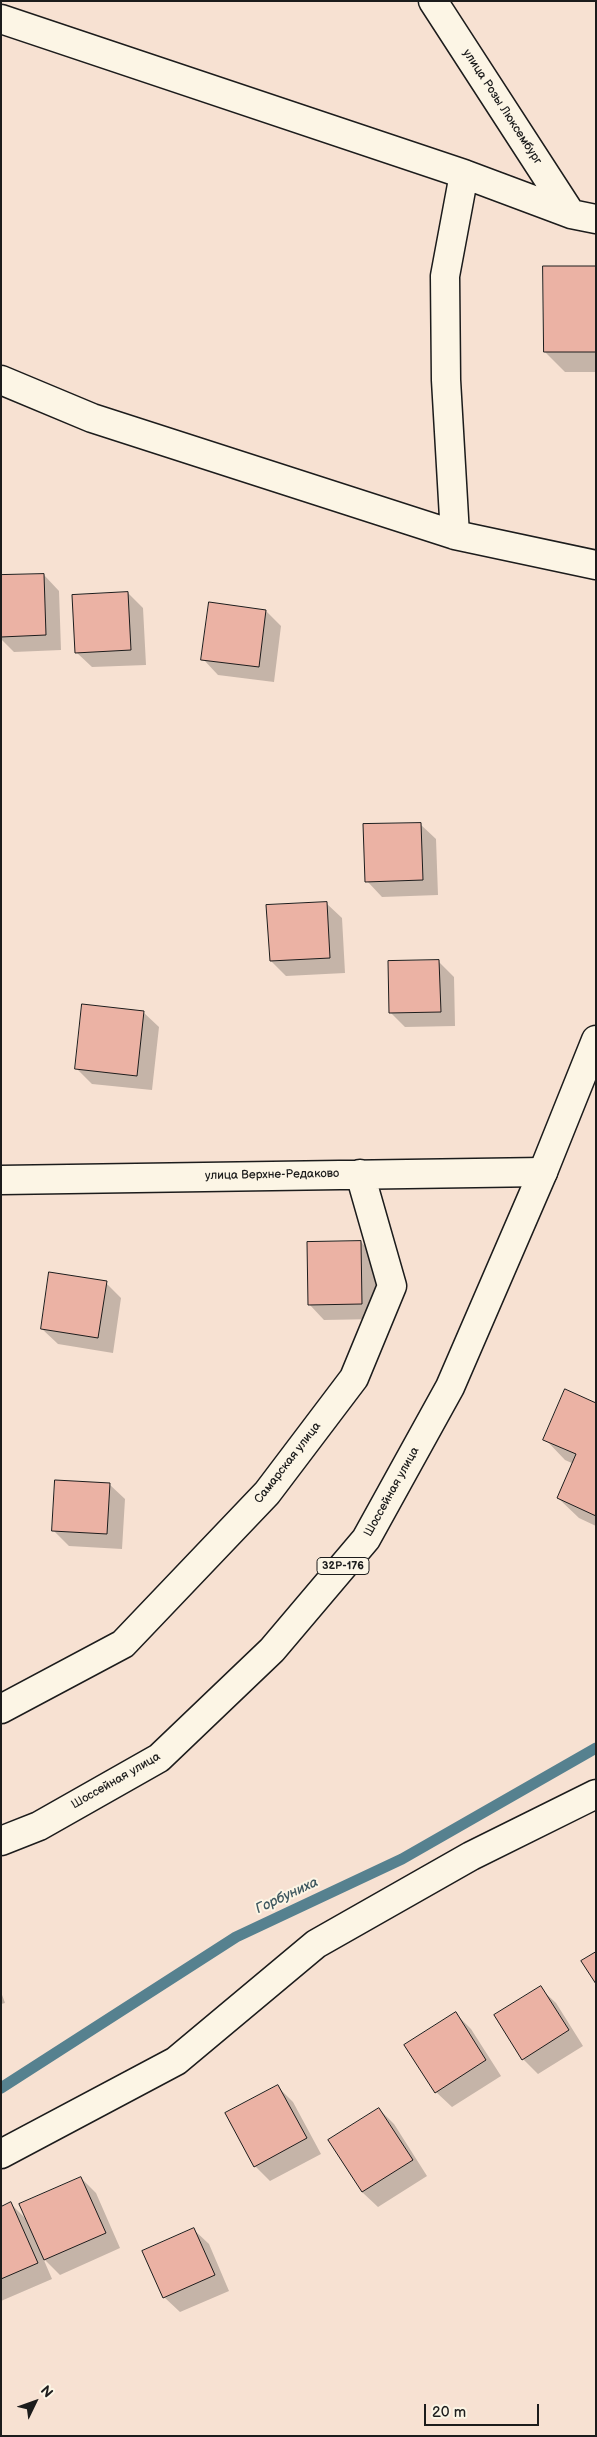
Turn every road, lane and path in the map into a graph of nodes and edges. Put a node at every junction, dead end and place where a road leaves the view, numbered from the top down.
1 (433, 1) edge
2 (1, 19) edge
3 (464, 174) junction
4 (583, 217) edge
5 (1, 380) edge
6 (456, 535) junction
7 (596, 565) edge
8 (596, 1040) edge
9 (543, 1172) junction
10 (360, 1174) junction
11 (1, 1180) edge
12 (1, 1709) edge
13 (596, 1794) edge
14 (1, 1841) edge
15 (1, 2154) edge

1 - 4 street, улица Розы Люксембург
2 - 3 street
3 - 4 street
3 - 6 street
5 - 6 street
6 - 7 street
8 - 9 street, 32Р-176
9 - 10 street, улица Верхне-Редаково
9 - 14 street, Шоссейная улица / 32Р-176
10 - 11 street, улица Верхне-Редаково
10 - 12 street, Самарская улица
13 - 15 street

